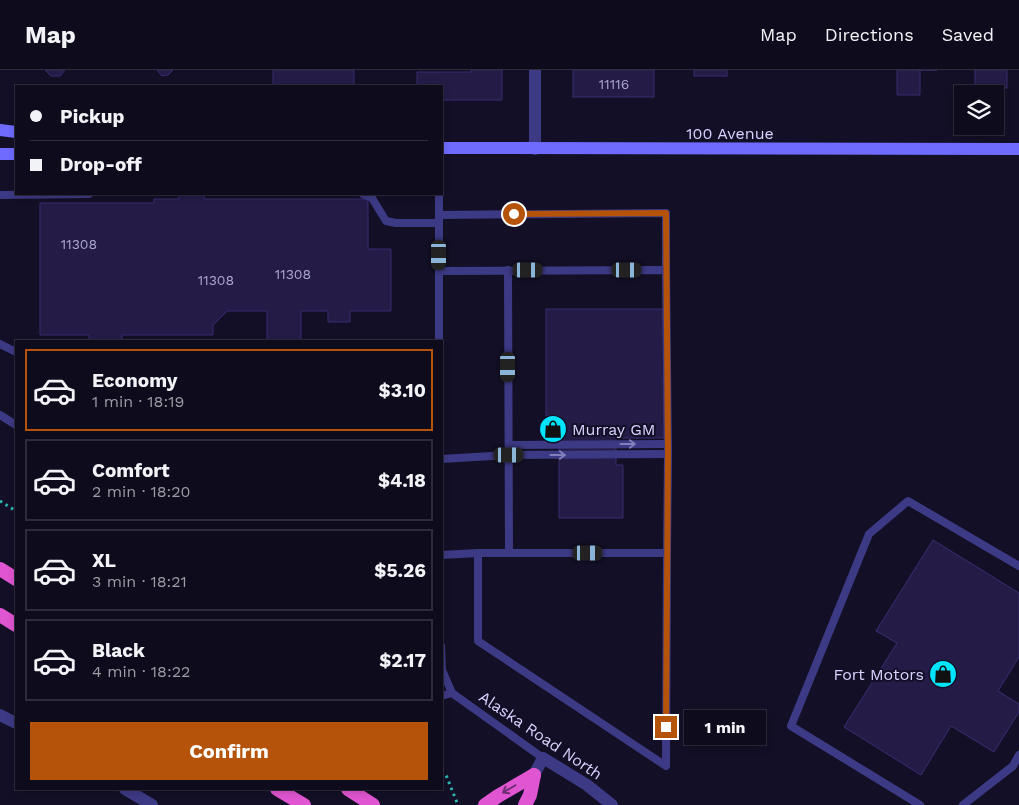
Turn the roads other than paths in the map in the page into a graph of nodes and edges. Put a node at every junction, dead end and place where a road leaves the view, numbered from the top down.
1 (535, 70) edge
2 (0, 130) edge
3 (15, 132) edge
4 (443, 148) edge
5 (535, 149) junction
6 (1019, 149) edge
7 (0, 154) edge
8 (15, 154) edge
9 (0, 195) edge
10 (15, 195) edge
11 (366, 195) edge
12 (439, 195) edge
13 (439, 219) junction
14 (508, 270) junction
15 (666, 270) junction
16 (439, 271) junction
17 (440, 340) edge
18 (0, 344) edge
19 (15, 352) edge
20 (0, 415) edge
21 (15, 424) edge
22 (668, 444) junction
23 (509, 445) junction
24 (668, 454) junction
25 (509, 455) junction
26 (443, 459) edge
27 (478, 553) junction
28 (509, 553) junction
29 (667, 553) junction
30 (443, 555) edge
31 (1019, 566) edge
32 (0, 569) edge
33 (15, 578) edge
34 (0, 615) edge
35 (15, 624) edge
36 (443, 672) edge
37 (452, 693) junction
38 (443, 695) edge
39 (0, 714) edge
40 (15, 722) edge
41 (1019, 755) edge
42 (544, 758) junction
43 (534, 775) junction
44 (127, 790) edge
45 (279, 790) edge
46 (350, 790) edge
47 (290, 797) junction
48 (152, 805) edge
49 (304, 805) edge
50 (308, 805) edge
51 (373, 805) edge
52 (485, 805) edge
53 (525, 805) edge
54 (612, 805) edge
55 (920, 805) edge
56 (963, 805) edge

1 - 5 street
2 - 3 main road
4 - 5 main road, 100 Avenue
5 - 6 main road, 100 Avenue
7 - 8 main road
9 - 10 lane
11 - 13 lane
12 - 13 lane
13 - 15 lane
13 - 16 lane
14 - 15 lane
14 - 16 lane
14 - 23 lane
15 - 22 lane
16 - 17 lane
18 - 19 lane
20 - 21 lane
23 -> 22 lane
22 - 24 lane
23 - 25 lane
25 -> 24 lane
24 - 29 lane
25 - 26 lane
25 - 28 lane
27 - 28 lane
27 - 29 lane
27 - 30 lane
28 - 29 lane
31 - 55 lane
32 - 33 highway
34 - 35 highway
36 - 37 lane
37 - 38 lane
37 - 42 lane, Alaska Road North
39 - 40 street
41 - 56 lane
42 - 43 street
42 - 54 street, Alaska Road North
43 -> 52 highway
43 - 53 highway
44 - 48 street
45 - 47 highway
46 - 51 highway
47 - 49 highway
47 - 50 highway

